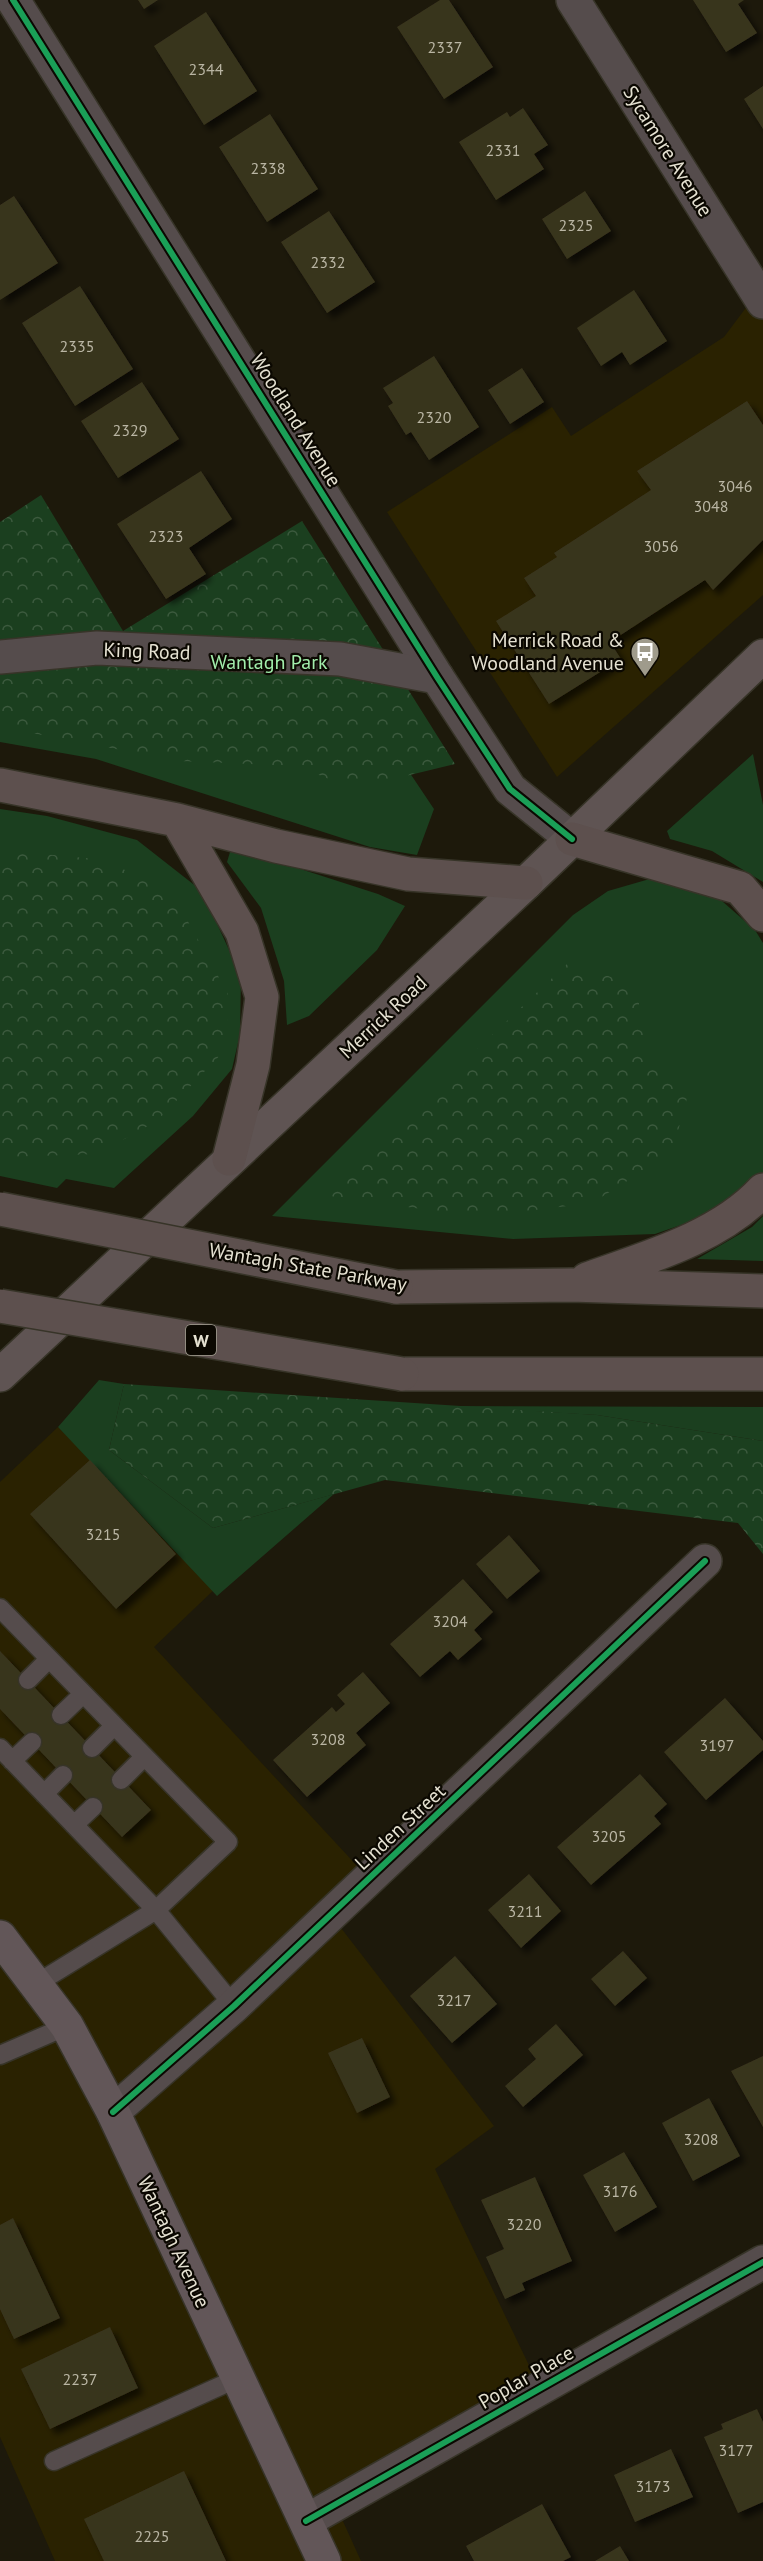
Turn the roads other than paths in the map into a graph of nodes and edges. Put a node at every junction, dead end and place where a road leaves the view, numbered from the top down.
1 (13, 0) edge
2 (573, 0) edge
3 (763, 302) edge
4 (763, 656) edge
5 (0, 657) edge
6 (437, 677) junction
7 (0, 785) edge
8 (177, 820) junction
9 (572, 839) junction
10 (526, 883) junction
11 (763, 915) edge
12 (229, 1159) junction
13 (763, 1190) edge
14 (0, 1209) edge
15 (571, 1285) junction
16 (763, 1292) edge
17 (0, 1306) edge
18 (763, 1374) edge
19 (0, 1375) edge
20 (705, 1561) dead end
21 (0, 1608) edge
22 (49, 1659) junction
23 (28, 1680) dead end
24 (83, 1694) junction
25 (61, 1715) dead end
26 (114, 1726) junction
27 (32, 1742) dead end
28 (92, 1748) dead end
29 (6, 1755) edge
30 (144, 1757) junction
31 (63, 1775) dead end
32 (121, 1780) dead end
33 (44, 1794) junction
34 (93, 1807) dead end
35 (74, 1825) junction
36 (156, 1910) junction
37 (0, 1937) edge
38 (36, 1984) junction
39 (234, 2006) junction
40 (67, 2026) junction
41 (0, 2055) edge
42 (113, 2112) junction
43 (763, 2262) edge
44 (238, 2378) junction
45 (54, 2461) dead end
46 (306, 2521) junction
47 (324, 2561) edge

1 - 6 street, Woodland Avenue
2 - 3 street, Sycamore Avenue
4 - 9 main road, Merrick Road
5 - 6 street, King Road
6 - 9 street, Woodland Avenue
7 - 8 highway
8 - 10 highway
8 - 12 highway
9 - 10 main road, Merrick Road
9 - 11 highway
10 - 12 main road, Merrick Road
12 - 19 main road, Merrick Road
13 - 15 highway
14 - 15 highway, Wantagh State Parkway, bridge
15 - 16 highway, Wantagh State Parkway
17 - 18 highway, W, bridge
20 - 39 street, Linden Street
21 - 22 lane
22 - 23 lane
22 - 24 lane
24 - 25 lane
24 - 26 lane
26 - 28 lane
26 - 30 lane
27 - 29 lane
29 - 33 lane
30 - 32 lane
30 - 36 lane
31 - 33 lane
33 - 35 lane
34 - 35 lane
35 - 36 lane
36 - 38 lane
36 - 39 lane
37 - 38 main road, Wantagh Avenue
38 - 40 main road, Wantagh Avenue
39 - 42 street, Linden Street
40 - 41 lane
40 - 42 main road, Wantagh Avenue
42 - 44 main road, Wantagh Avenue
43 - 46 street, Poplar Place
44 - 45 lane
44 - 46 main road, Wantagh Avenue
46 - 47 main road, Wantagh Avenue

